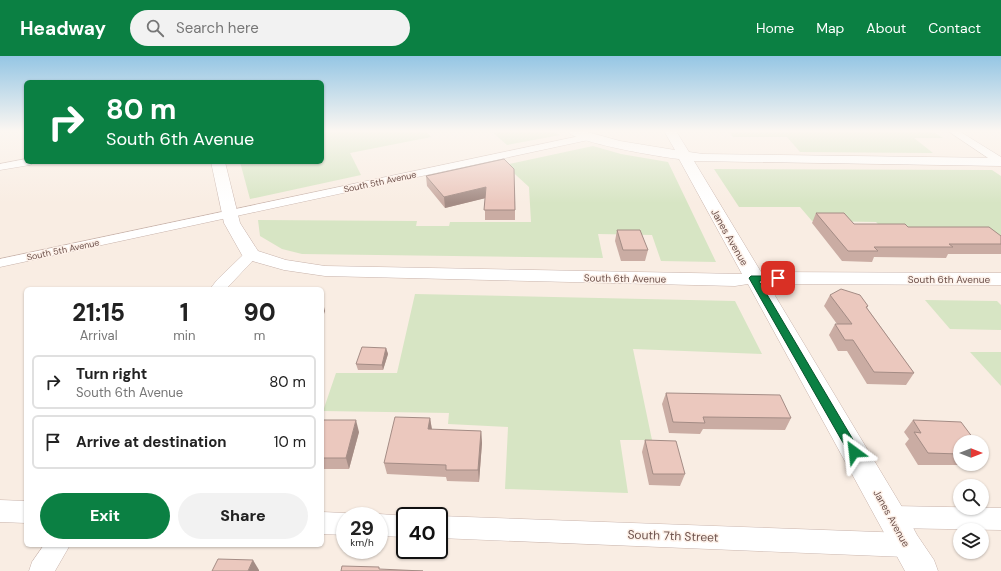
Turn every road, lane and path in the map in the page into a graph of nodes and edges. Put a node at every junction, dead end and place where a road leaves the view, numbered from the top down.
1 (505, 155) edge
2 (678, 155) edge
3 (990, 155) edge
4 (684, 156) junction
5 (1001, 162) edge
6 (24, 163) edge
7 (218, 164) edge
8 (0, 167) edge
9 (229, 214) junction
10 (251, 255) junction
11 (0, 263) edge
12 (754, 278) junction
13 (1001, 280) edge
14 (219, 287) edge
15 (0, 511) edge
16 (24, 512) edge
17 (892, 517) junction
18 (1001, 519) edge
19 (324, 523) edge
20 (336, 524) edge
21 (448, 527) edge
22 (906, 545) junction
23 (57, 547) edge
24 (41, 571) edge
25 (923, 571) edge

1 - 9 street, South 5th Avenue
2 - 4 street, South 5th Avenue
3 - 5 street
4 - 5 street, South 5th Avenue
4 - 12 street, Janes Avenue
6 - 8 street
7 - 9 street
9 - 10 street
9 - 11 street, South 5th Avenue
10 - 12 street, South 6th Avenue
10 - 14 street
12 - 13 street, South 6th Avenue
12 - 17 street, Janes Avenue
15 - 16 street
17 - 18 street
17 - 22 street, Janes Avenue
19 - 20 street
21 - 22 street, South 7th Street
22 - 25 street, Janes Avenue
23 - 24 street

